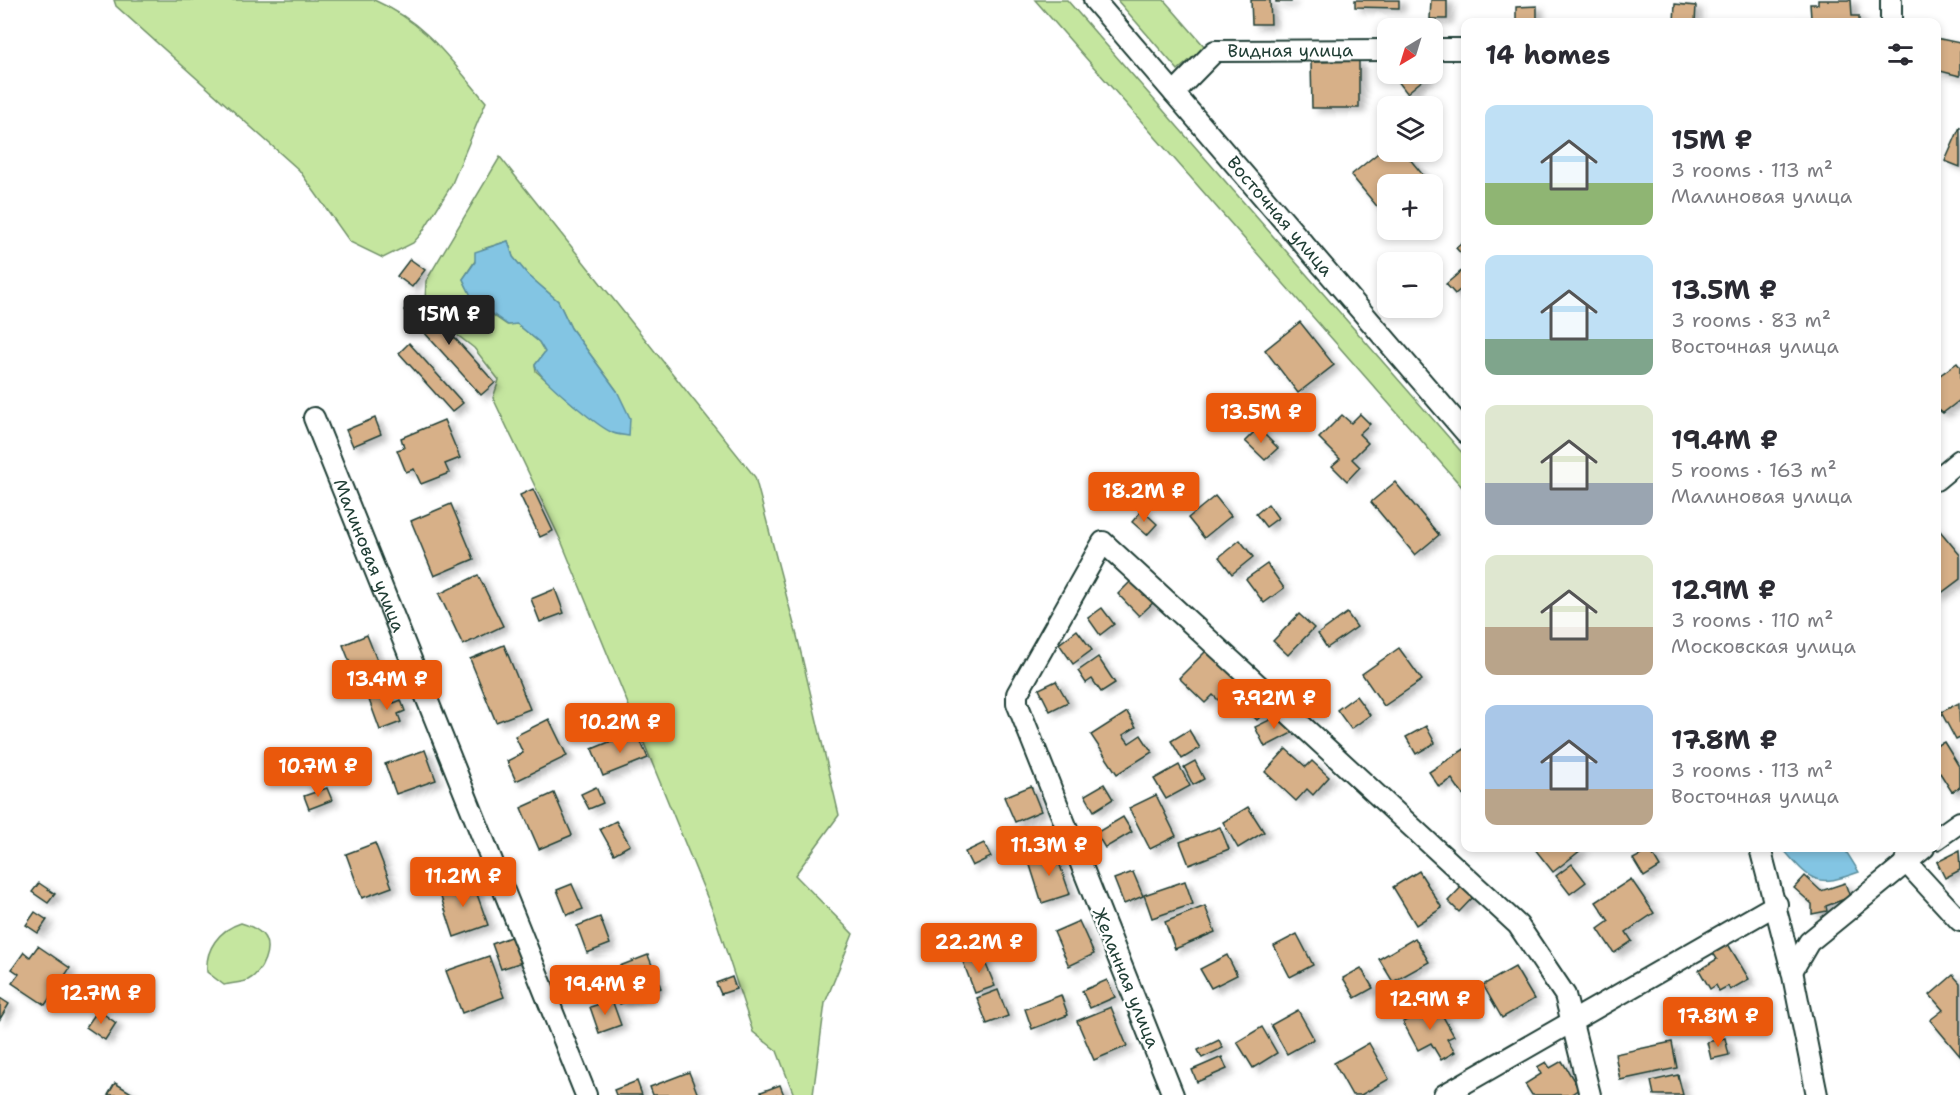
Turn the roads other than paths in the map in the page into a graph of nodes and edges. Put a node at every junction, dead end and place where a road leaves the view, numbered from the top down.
1 (1094, 0) edge
2 (1891, 0) edge
3 (1891, 18) edge
4 (1443, 49) edge
5 (1461, 49) edge
6 (1377, 50) edge
7 (1174, 93) junction
8 (314, 418) dead end
9 (1461, 427) edge
10 (1960, 460) edge
11 (1941, 476) edge
12 (1960, 822) edge
13 (1941, 835) edge
14 (1761, 852) edge
15 (1918, 852) edge
16 (1905, 861) junction
17 (1777, 904) junction
18 (1960, 921) edge
19 (1792, 971) junction
20 (1570, 1020) junction
21 (586, 1095) edge
22 (1173, 1095) edge
23 (1444, 1095) edge
24 (1590, 1095) edge
25 (1817, 1095) edge

1 - 7 street, Восточная улица
2 - 3 street
4 - 5 street
6 - 7 street, Видная улица
7 - 9 street, Восточная улица
8 - 21 street, Малиновая улица
10 - 11 street
12 - 13 street
14 - 17 street
15 - 16 street
16 - 18 street
16 - 19 street
17 - 19 street
17 - 20 street
19 - 25 street
20 - 22 street, Желанная улица
20 - 23 street
20 - 24 street

